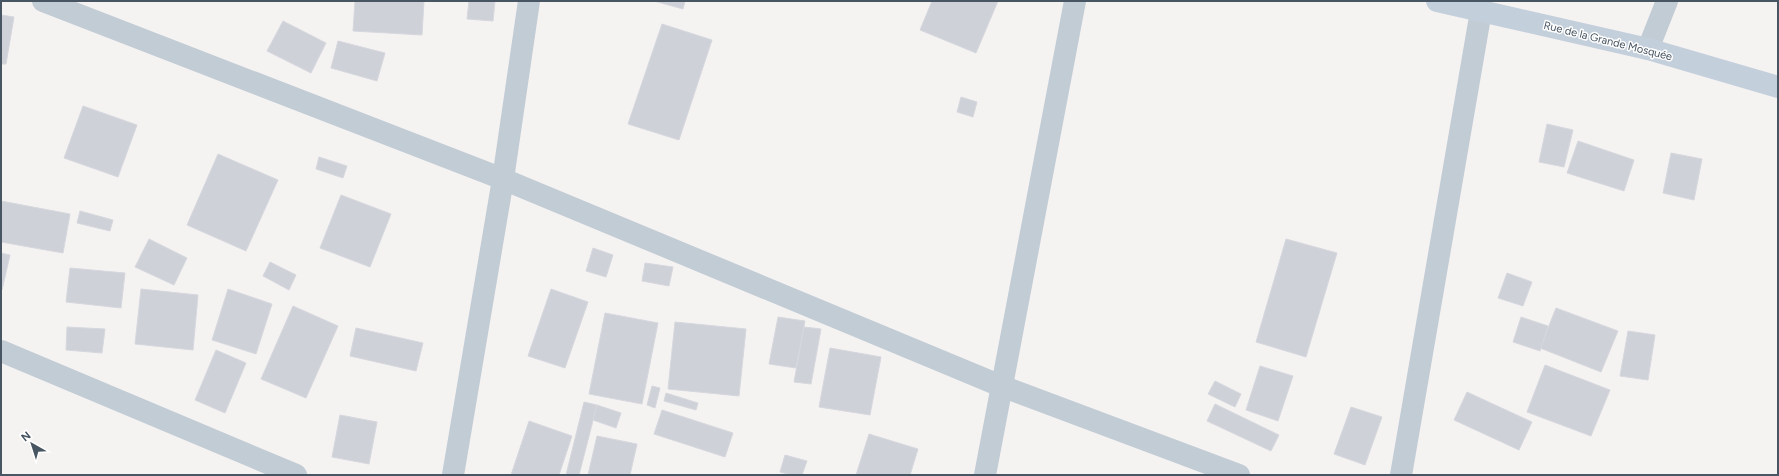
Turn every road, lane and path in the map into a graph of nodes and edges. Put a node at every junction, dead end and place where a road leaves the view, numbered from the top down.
1 (43, 1) edge
2 (529, 1) edge
3 (1075, 1) edge
4 (1437, 1) edge
5 (1666, 1) edge
6 (1481, 11) junction
7 (1648, 49) junction
8 (1778, 87) edge
9 (503, 179) junction
10 (1, 351) edge
11 (1001, 386) junction
12 (296, 475) edge
13 (453, 475) edge
14 (985, 475) edge
15 (1239, 475) edge
16 (1401, 475) edge

1 - 9 street
2 - 9 street
3 - 11 street
4 - 6 street, Rue de la Grande Mosquée
5 - 7 street
6 - 7 street, Rue de la Grande Mosquée
6 - 16 street
7 - 8 street, Rue de la Grande Mosquée
9 - 11 street
9 - 13 street
10 - 12 street
11 - 14 street
11 - 15 street

